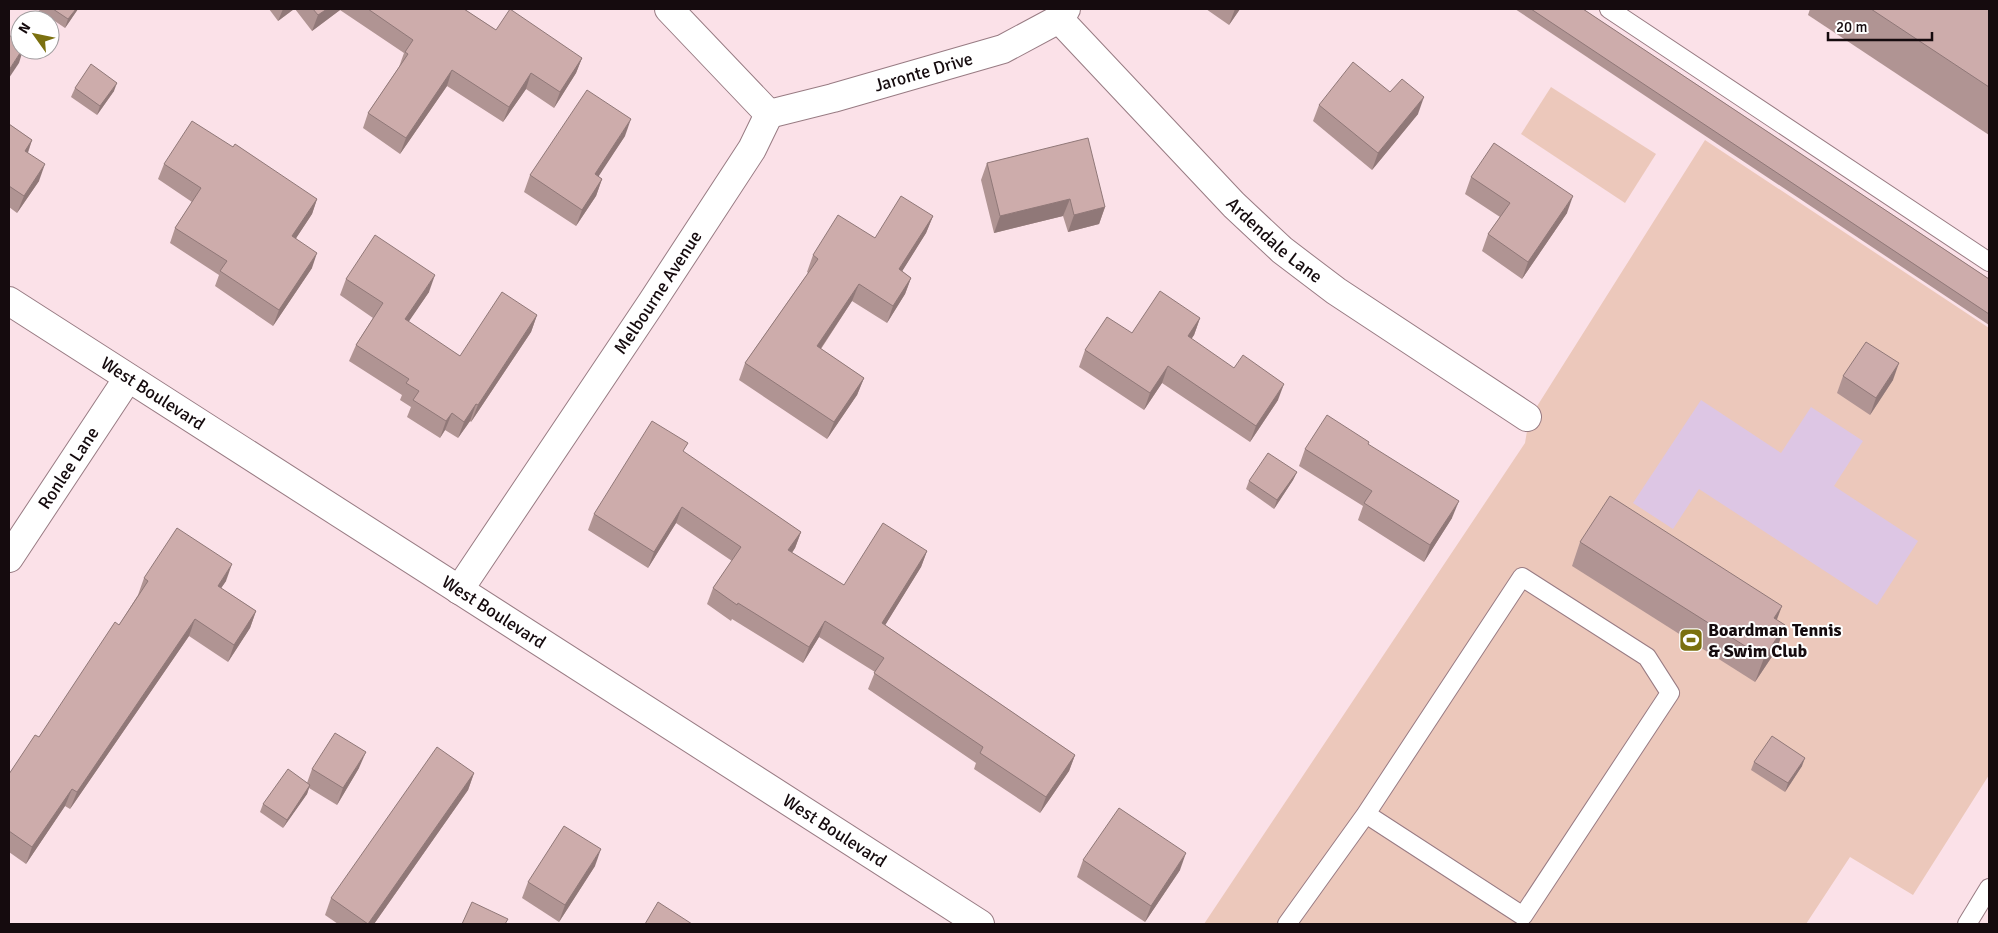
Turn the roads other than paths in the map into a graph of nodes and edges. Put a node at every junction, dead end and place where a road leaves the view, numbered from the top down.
1 (669, 9) edge
2 (1609, 9) edge
3 (1062, 14) edge
4 (769, 114) junction
5 (1989, 262) edge
6 (9, 301) edge
7 (128, 378) junction
8 (1527, 417) dead end
9 (9, 558) edge
10 (459, 590) junction
11 (1366, 814) junction
12 (1989, 888) edge
13 (980, 924) edge
14 (1287, 924) edge
15 (1967, 924) edge

1 - 4 street
2 - 5 lane
3 - 4 street, Jaronte Drive
3 - 8 street, Ardendale Lane
4 - 10 street, Melbourne Avenue
6 - 7 street, West Boulevard
7 - 9 street, Ronlee Lane
7 - 10 street, West Boulevard
10 - 13 street, West Boulevard
11 - 11 lane
11 - 14 lane
12 - 15 lane

